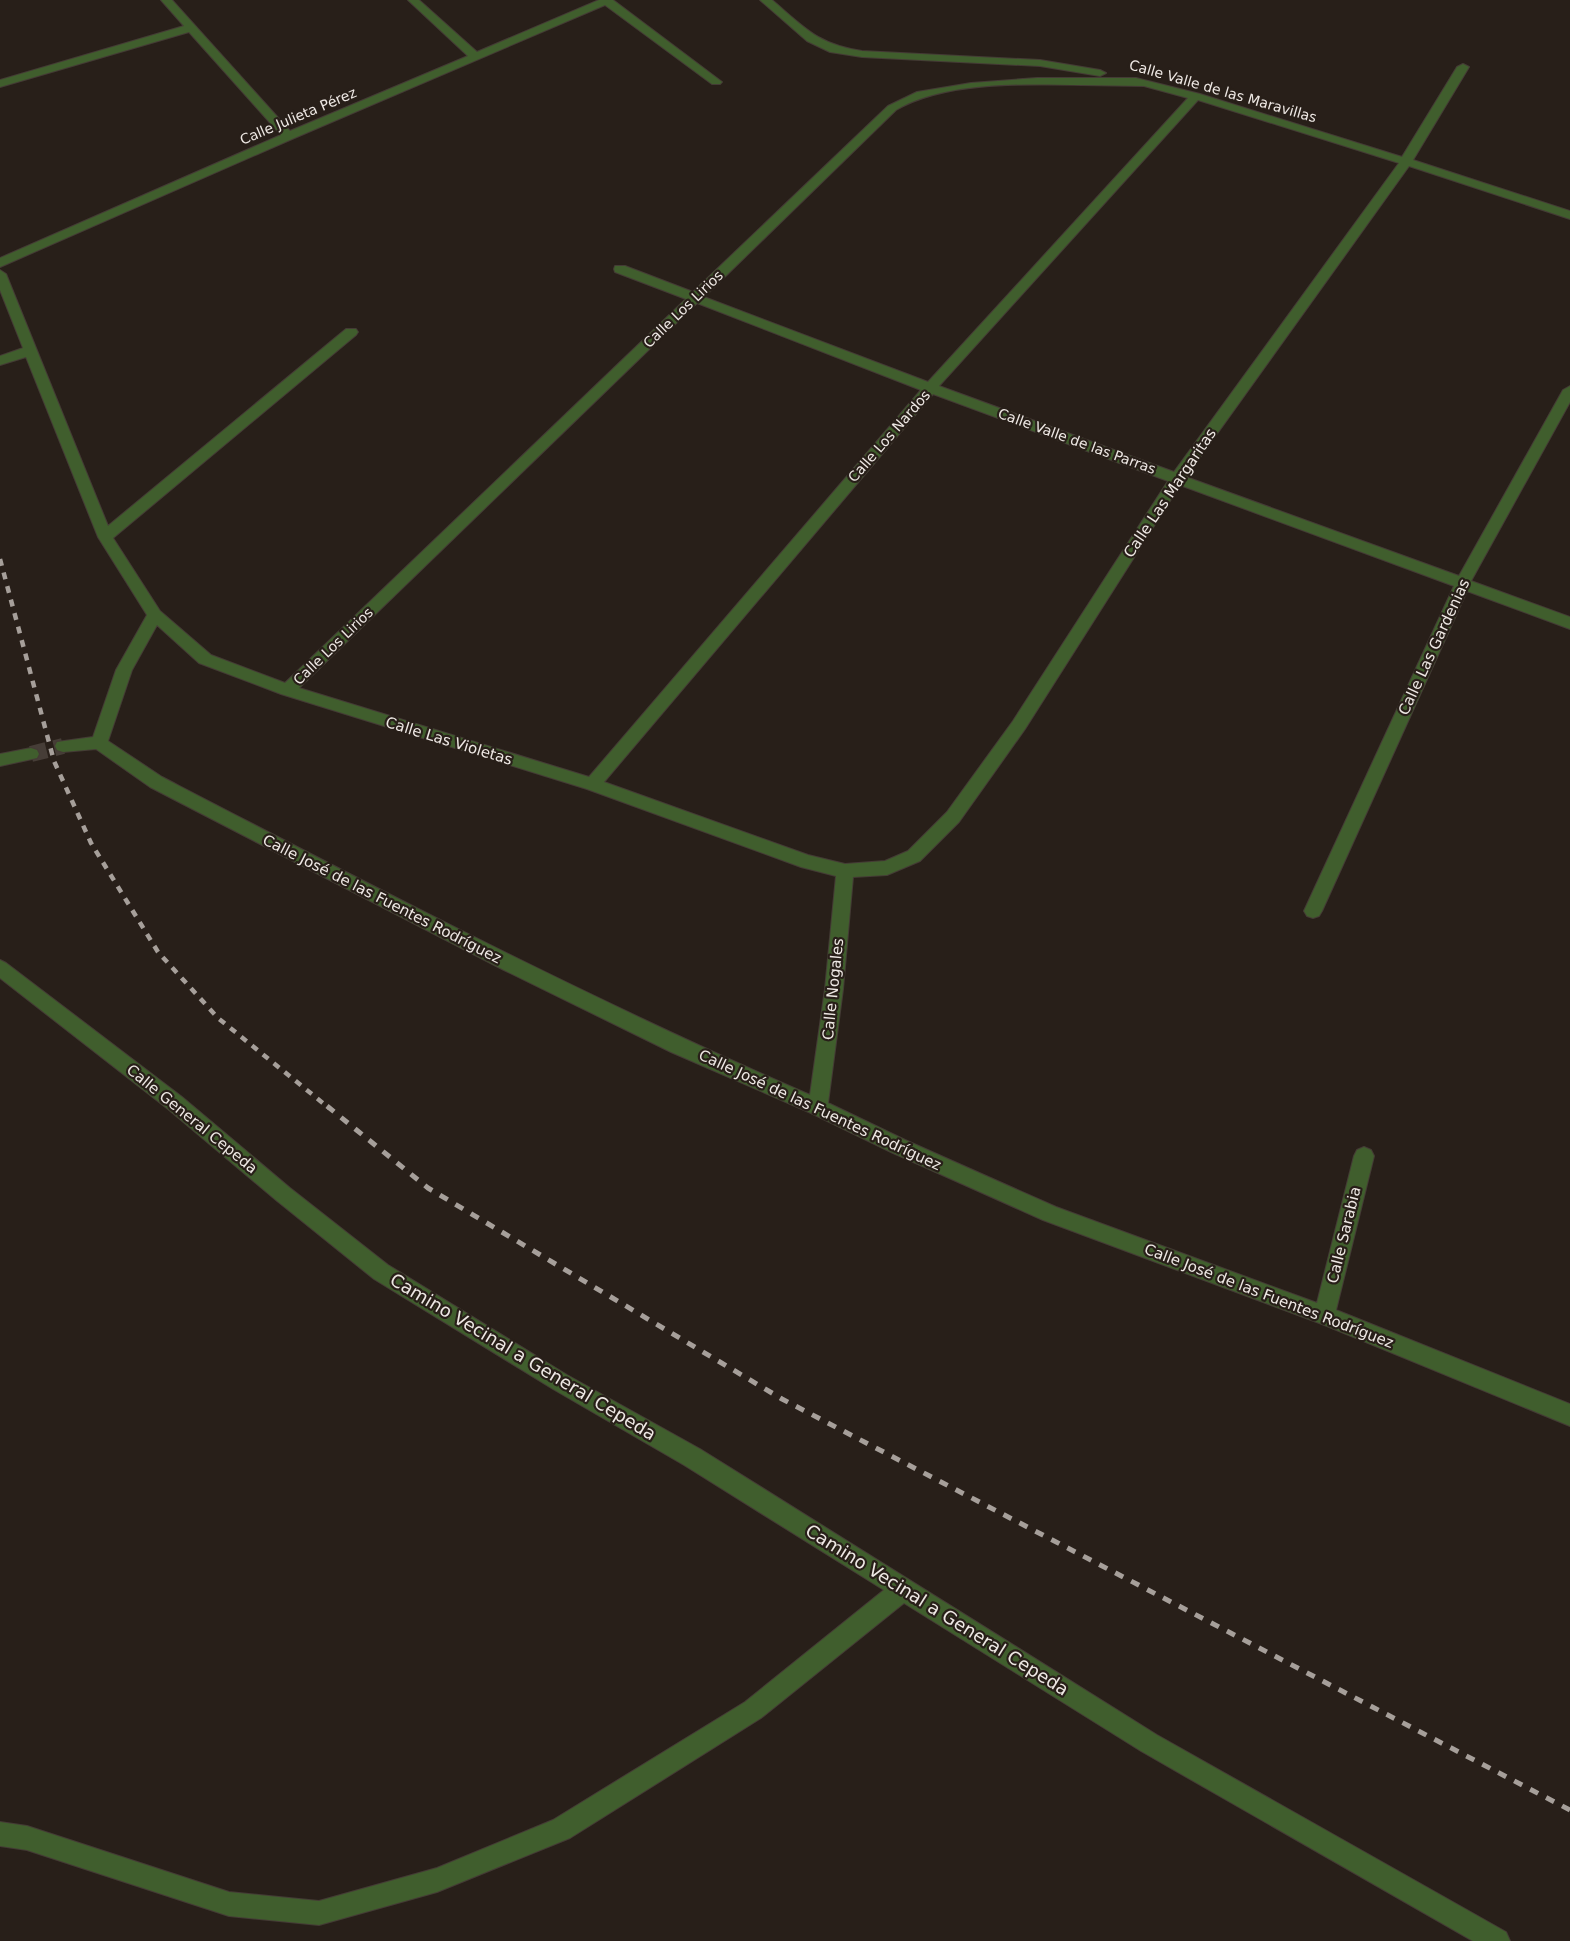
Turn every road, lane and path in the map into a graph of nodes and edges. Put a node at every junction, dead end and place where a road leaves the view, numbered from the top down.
1 (166, 0) edge
2 (413, 0) edge
3 (607, 0) edge
4 (765, 0) edge
5 (190, 28) junction
6 (476, 57) junction
7 (1463, 67) dead end
8 (716, 82) dead end
9 (1147, 83) junction
10 (0, 84) edge
11 (1196, 96) junction
12 (288, 136) junction
13 (1406, 163) junction
14 (1570, 215) edge
15 (0, 263) edge
16 (620, 269) dead end
17 (0, 274) edge
18 (695, 298) junction
19 (351, 332) dead end
20 (29, 351) junction
21 (0, 361) edge
22 (930, 388) junction
23 (1570, 390) edge
24 (1177, 478) junction
25 (105, 537) junction
26 (1462, 584) junction
27 (155, 615) junction
28 (1570, 623) edge
29 (287, 690) junction
30 (99, 743) junction
31 (63, 746) tunnel mouth
32 (30, 754) tunnel mouth
33 (0, 760) edge
34 (592, 784) junction
35 (845, 871) junction
36 (1312, 910) dead end
37 (0, 968) edge
38 (818, 1107) junction
39 (1364, 1156) dead end
40 (381, 1272) joint
41 (1324, 1315) junction
42 (1570, 1415) edge
43 (903, 1589) junction
44 (0, 1834) edge
45 (1497, 1941) edge

1 - 5 street
2 - 6 street
3 - 6 street, Calle Julieta Pérez
3 - 8 street
4 - 9 street, Calle Valle de las Maravillas
5 - 10 street
5 - 12 street
6 - 12 street, Calle Julieta Pérez
7 - 13 street, Calle Las Margaritas
9 - 11 street, Calle Valle de las Maravillas
9 - 18 street, Calle Los Lirios
11 - 13 street, Calle Valle de las Maravillas
11 - 22 street, Calle Los Nardos
12 - 15 street, Calle Julieta Pérez
13 - 14 street, Calle Valle de las Maravillas
13 - 24 street, Calle Las Margaritas
16 - 18 street, Calle Valle de las Parras
17 - 20 street
18 - 22 street, Calle Valle de las Parras
18 - 29 street, Calle Los Lirios
19 - 25 street
20 - 21 street
20 - 25 street
22 - 24 street, Calle Valle de las Parras
22 - 34 street, Calle Los Nardos
23 - 26 street, Calle Las Gardenias
24 - 26 street, Calle Valle de las Parras
24 - 35 street, Calle Las Margaritas
25 - 27 street, Calle Las Violetas
26 - 28 street, Calle Valle de las Parras
26 - 36 street, Calle Las Gardenias
27 - 29 street, Calle Las Violetas
27 - 30 street
29 - 34 street, Calle Las Violetas
30 - 31 street
30 - 38 street, Calle José de las Fuentes Rodríguez
32 - 33 street
34 - 35 street, Calle Las Violetas
35 - 38 street, Calle Nogales
37 - 40 street, Calle General Cepeda
38 - 41 street, Calle José de las Fuentes Rodríguez
39 - 41 street, Calle Sarabia
40 - 43 street, Camino Vecinal a General Cepeda
41 - 42 street, Calle José de las Fuentes Rodríguez
43 - 44 street
43 - 45 street, Camino Vecinal a General Cepeda

